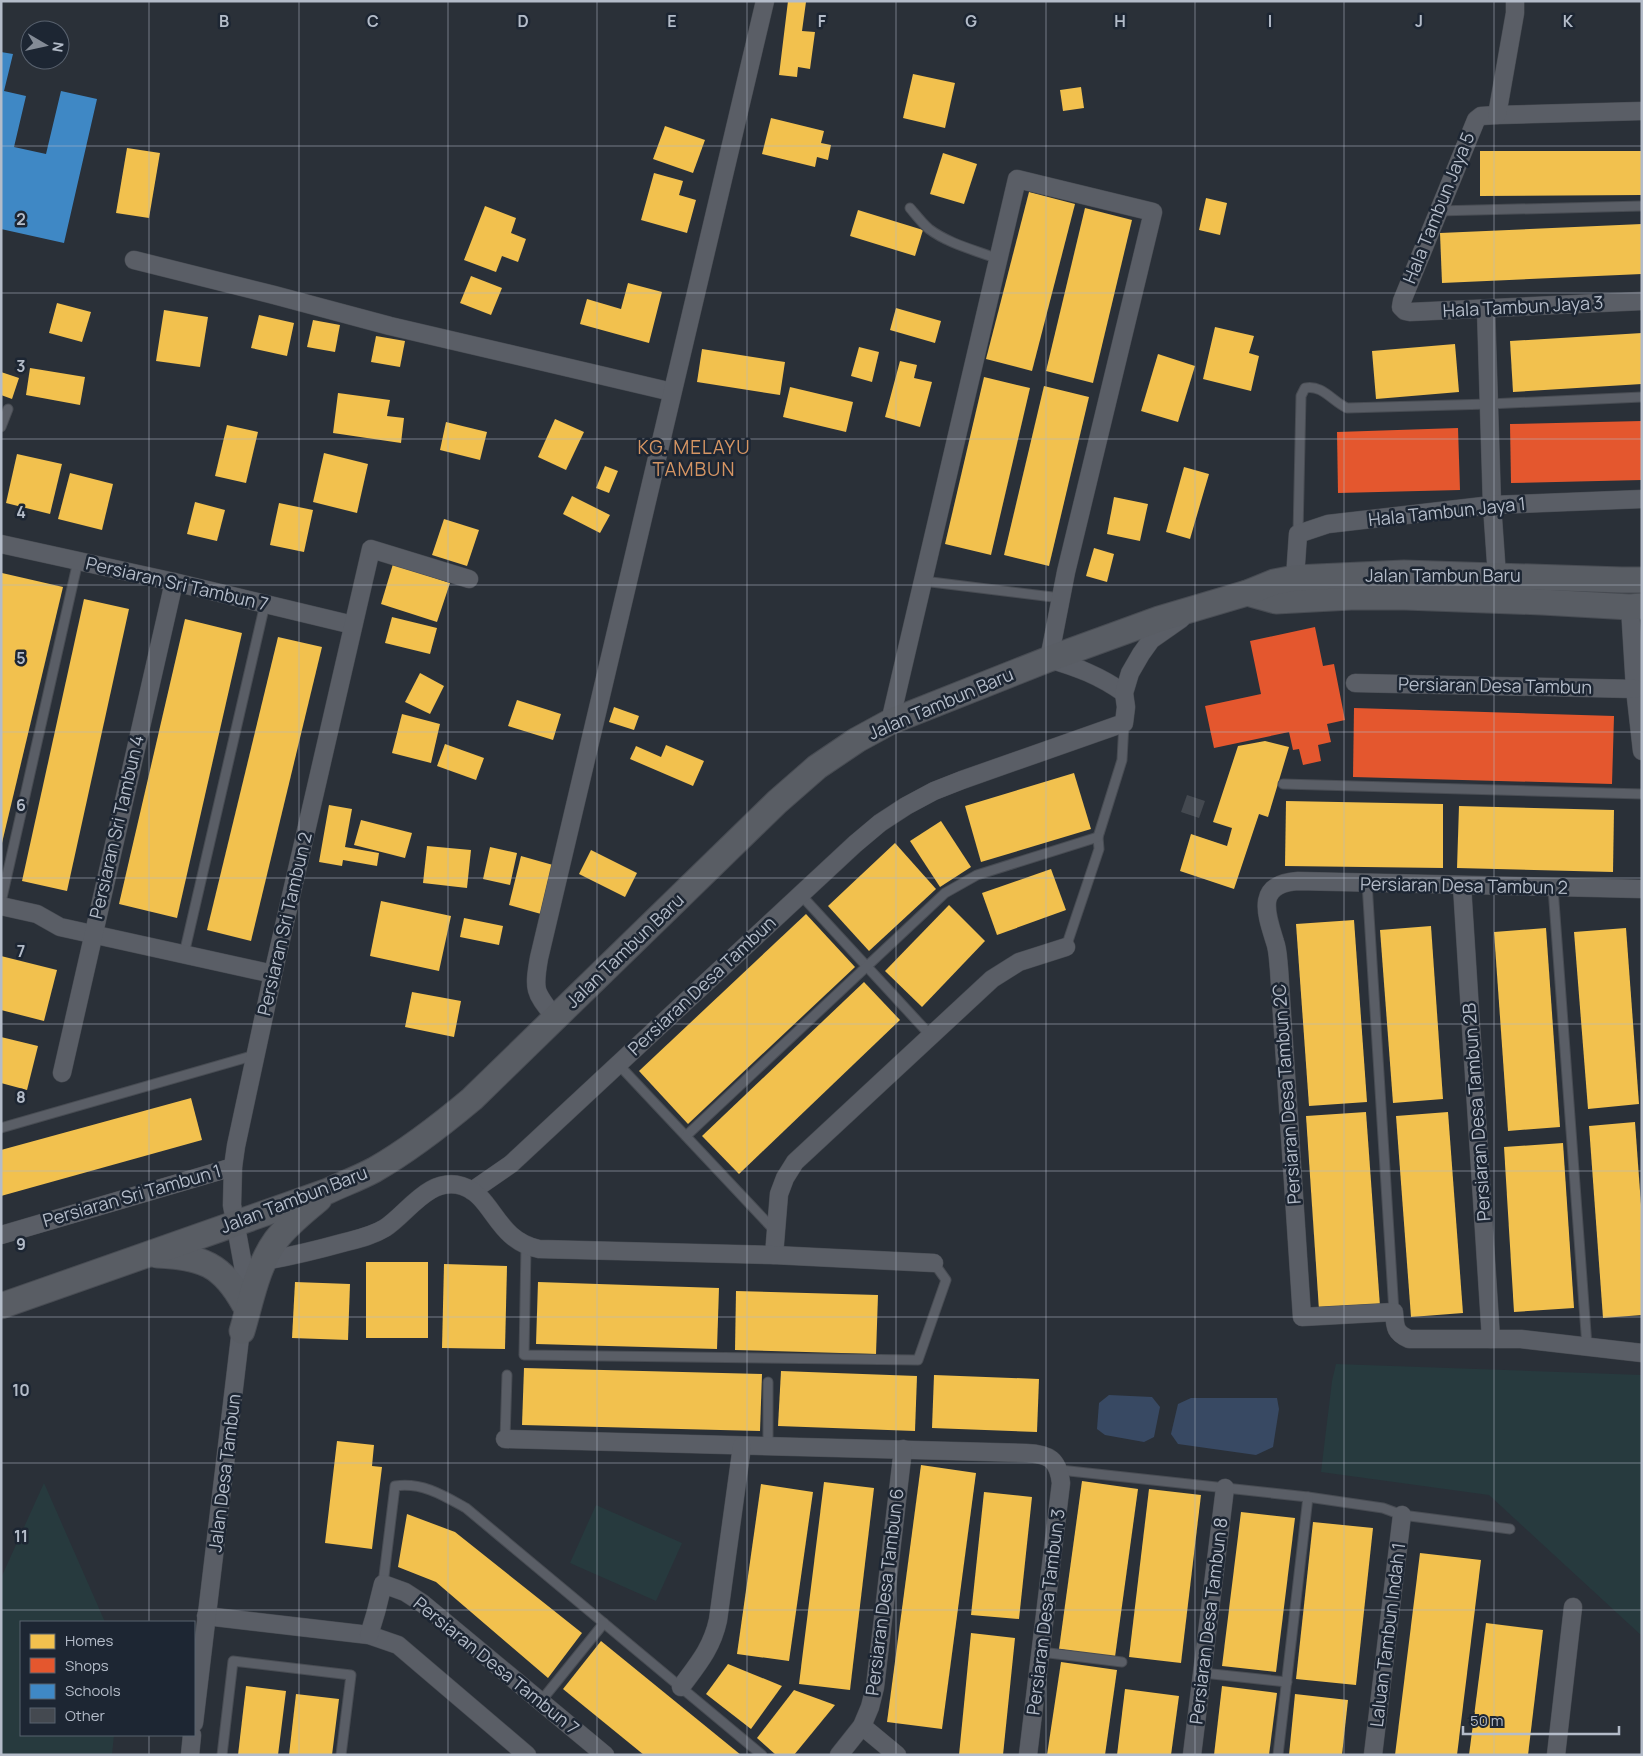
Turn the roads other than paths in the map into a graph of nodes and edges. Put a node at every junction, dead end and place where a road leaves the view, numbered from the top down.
1 (764, 1) edge
2 (1515, 1) edge
3 (1642, 111) edge
4 (1497, 115) junction
5 (1642, 206) edge
6 (910, 208) dead end
7 (1437, 211) junction
8 (998, 259) junction
9 (134, 260) dead end
10 (1642, 301) edge
11 (1486, 309) junction
12 (1404, 311) joint
13 (672, 392) junction
14 (1642, 397) edge
15 (1490, 404) junction
16 (8, 409) dead end
17 (1, 427) edge
18 (1642, 499) edge
19 (1492, 504) junction
20 (1298, 534) junction
21 (1, 544) edge
22 (78, 561) junction
23 (1497, 576) junction
24 (1295, 578) junction
25 (469, 579) dead end
26 (1642, 580) edge
27 (923, 581) junction
28 (174, 582) junction
29 (1247, 593) junction
30 (1061, 598) junction
31 (1448, 598) junction
32 (1542, 602) junction
33 (1638, 603) edge
34 (264, 604) junction
35 (1202, 606) junction
36 (353, 625) junction
37 (1048, 659) junction
38 (1355, 683) dead end
39 (1634, 689) junction
40 (1124, 693) junction
41 (890, 722) junction
42 (1124, 723) junction
43 (1642, 751) edge
44 (1283, 784) dead end
45 (1642, 794) edge
46 (1098, 837) junction
47 (1286, 882) joint
48 (1367, 883) junction
49 (1462, 886) junction
50 (1553, 888) junction
51 (1642, 889) edge
52 (800, 894) junction
53 (1, 902) edge
54 (1, 906) edge
55 (92, 934) junction
56 (1066, 947) joint
57 (184, 954) junction
58 (867, 967) junction
59 (273, 974) junction
60 (556, 1019) junction
61 (931, 1036) junction
62 (255, 1055) junction
63 (618, 1064) junction
64 (62, 1073) dead end
65 (1, 1128) edge
66 (686, 1136) junction
67 (233, 1166) junction
68 (328, 1191) junction
69 (472, 1191) junction
70 (234, 1224) junction
71 (775, 1231) junction
72 (1, 1235) edge
73 (526, 1247) junction
74 (148, 1254) junction
75 (774, 1255) junction
76 (265, 1261) junction
77 (934, 1262) joint
78 (244, 1304) junction
79 (1, 1306) edge
80 (1394, 1312) junction
81 (242, 1331) junction
82 (1491, 1339) junction
83 (1588, 1346) junction
84 (1642, 1353) edge
85 (507, 1375) dead end
86 (768, 1382) dead end
87 (505, 1439) joint
88 (768, 1445) junction
89 (742, 1446) junction
90 (903, 1449) junction
91 (1060, 1470) junction
92 (1225, 1488) junction
93 (1308, 1497) junction
94 (1402, 1516) junction
95 (1510, 1529) dead end
96 (383, 1584) junction
97 (1573, 1607) dead end
98 (206, 1616) junction
99 (604, 1623) junction
100 (369, 1635) junction
101 (1041, 1652) junction
102 (1122, 1662) dead end
103 (1202, 1673) junction
104 (1287, 1682) junction
105 (681, 1687) junction
106 (541, 1701) junction
107 (195, 1714) edge
108 (862, 1726) junction
109 (192, 1736) edge
110 (190, 1755) edge
111 (222, 1755) edge
112 (341, 1755) edge
113 (528, 1755) edge
114 (605, 1755) edge
115 (762, 1755) edge
116 (839, 1755) edge
117 (897, 1755) edge
118 (1028, 1755) edge
119 (1192, 1755) edge
120 (1278, 1755) edge
121 (1374, 1755) edge
122 (1556, 1755) edge

1 - 13 street
2 - 4 street
3 - 4 street, Hala Tambun Jaya 5
4 - 7 street, Hala Tambun Jaya 5
5 - 7 lane
6 - 8 lane
7 - 12 street, Hala Tambun Jaya 5
8 - 27 street
8 - 30 street
9 - 13 street
10 - 11 street, Hala Tambun Jaya 3
11 - 12 street, Hala Tambun Jaya 3
11 - 15 street
13 - 60 street
14 - 15 lane
15 - 19 street
15 - 20 lane
16 - 17 lane
18 - 19 street, Hala Tambun Jaya 1
19 - 20 street, Hala Tambun Jaya 1
19 - 23 street
20 - 24 street
21 - 22 street, Persiaran Sri Tambun 7
22 - 28 street, Persiaran Sri Tambun 7
22 - 53 lane
23 - 24 main road, Jalan Tambun Baru
23 - 26 main road, Jalan Tambun Baru
23 - 31 main road
23 - 32 main road
24 - 29 main road, Jalan Tambun Baru
25 - 36 street, Persiaran Sri Tambun 2
27 - 30 lane
27 - 41 street
28 - 34 street, Persiaran Sri Tambun 7
28 - 55 street, Persiaran Sri Tambun 4
29 - 31 main road, Jalan Tambun Baru
29 - 35 main road, Jalan Tambun Baru
30 - 37 street
31 - 32 main road, Jalan Tambun Baru
32 - 33 main road, Jalan Tambun Baru
33 - 39 street
34 - 36 street, Persiaran Sri Tambun 7
34 - 57 lane
35 - 37 main road, Jalan Tambun Baru
35 - 40 street
36 - 59 street, Persiaran Sri Tambun 2
37 - 40 street
37 - 41 main road, Jalan Tambun Baru
38 - 39 street, Persiaran Desa Tambun
39 - 43 street
40 - 42 street
41 - 60 main road, Jalan Tambun Baru
42 - 46 lane
42 - 52 street, Persiaran Desa Tambun
44 - 45 lane
46 - 56 lane
46 - 58 lane
47 - 48 street, Persiaran Desa Tambun 2
47 - 80 street, Persiaran Desa Tambun 2C
48 - 49 street, Persiaran Desa Tambun 2
48 - 80 lane
49 - 50 street, Persiaran Desa Tambun 2
49 - 82 street, Persiaran Desa Tambun 2B
50 - 51 street, Persiaran Desa Tambun 2
50 - 83 lane
52 - 58 lane
52 - 63 street, Persiaran Desa Tambun
54 - 55 street
55 - 57 street
55 - 64 street, Persiaran Sri Tambun 4
56 - 61 street
57 - 59 street
58 - 61 lane
58 - 66 lane
59 - 62 street, Persiaran Sri Tambun 2
60 - 68 main road, Jalan Tambun Baru
61 - 71 street
62 - 65 lane
62 - 67 street, Persiaran Sri Tambun 2
63 - 66 lane
63 - 69 street, Persiaran Desa Tambun
66 - 71 lane
67 - 70 street, Persiaran Sri Tambun 2
67 - 72 street, Persiaran Sri Tambun 1
68 - 70 main road, Jalan Tambun Baru
68 - 76 main road
69 - 73 street
69 - 76 street
70 - 74 main road, Jalan Tambun Baru
70 - 78 street, Jalan Desa Tambun
71 - 75 street
73 - 75 street
73 - 77 lane
74 - 78 main road
74 - 79 main road, Jalan Tambun Baru
75 - 77 street
76 - 81 main road
78 - 81 street, Jalan Desa Tambun
80 - 82 street
81 - 98 street, Jalan Desa Tambun
82 - 83 street
83 - 84 street
85 - 87 lane
86 - 88 lane
87 - 89 street
88 - 89 street
88 - 90 street
89 - 105 street
90 - 91 street
90 - 108 street, Persiaran Desa Tambun 6
91 - 92 lane
91 - 101 street, Persiaran Desa Tambun 3
92 - 93 lane
92 - 103 street, Persiaran Desa Tambun 8
93 - 94 lane
93 - 104 lane
94 - 95 lane
94 - 121 street, Laluan Tambun Indah 1
96 - 99 lane
96 - 100 street
96 - 106 street, Persiaran Desa Tambun 7
97 - 122 street
98 - 100 street
98 - 107 street, Jalan Desa Tambun
99 - 105 lane
99 - 106 lane
100 - 113 street
101 - 102 lane
101 - 118 street, Persiaran Desa Tambun 3
103 - 104 lane
103 - 119 street, Persiaran Desa Tambun 8
104 - 120 lane
105 - 115 lane
106 - 114 street, Persiaran Desa Tambun 7
108 - 116 street, Persiaran Desa Tambun 6
108 - 117 street
109 - 110 street
111 - 112 lane

